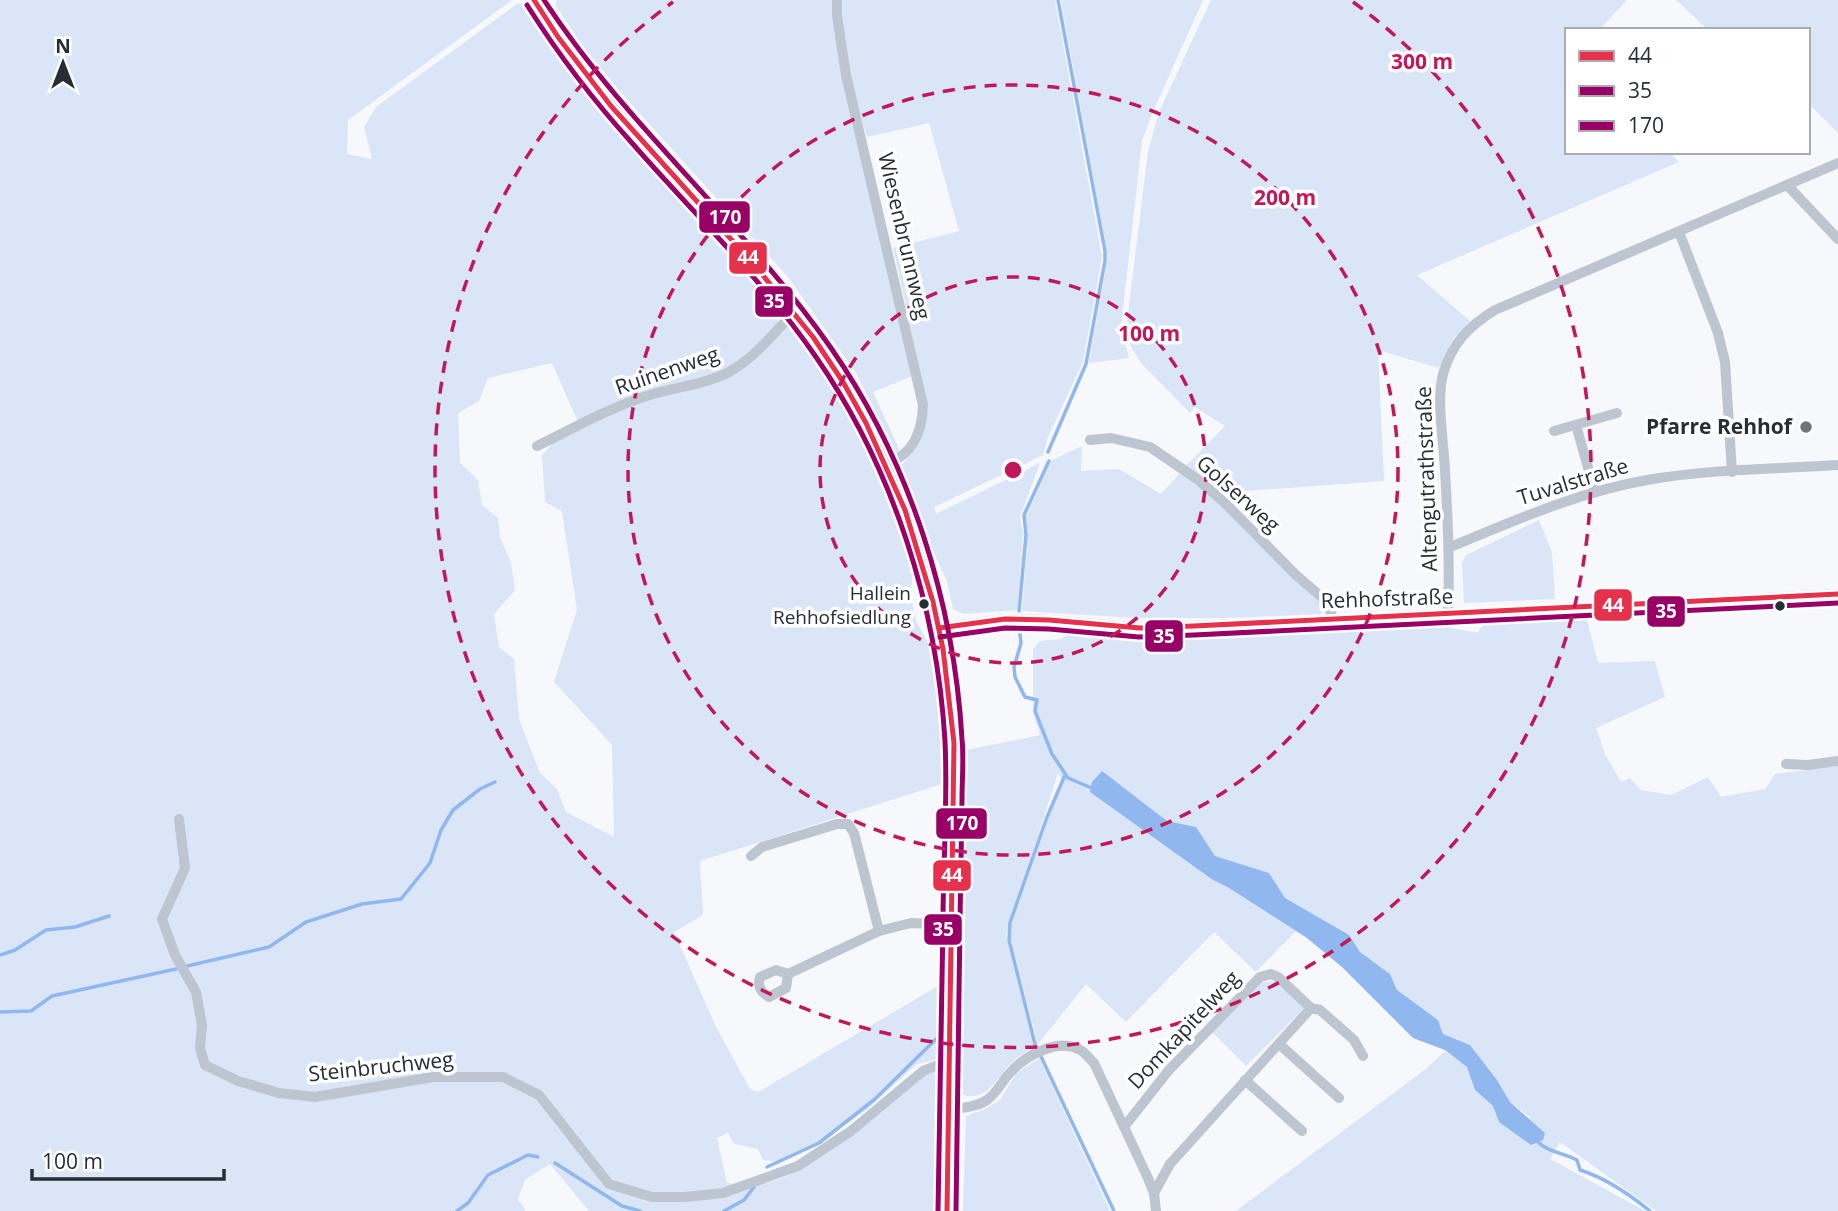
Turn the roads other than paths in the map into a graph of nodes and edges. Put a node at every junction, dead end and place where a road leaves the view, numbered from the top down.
1 (534, 0) edge
2 (837, 0) edge
3 (1838, 163) edge
4 (1787, 185) junction
5 (1679, 232) junction
6 (1838, 239) edge
7 (794, 312) junction
8 (1617, 413) dead end
9 (1576, 425) junction
10 (1555, 431) dead end
11 (1090, 440) dead end
12 (537, 446) dead end
13 (886, 465) junction
14 (1838, 466) edge
15 (1732, 472) junction
16 (1595, 492) junction
17 (1450, 547) junction
18 (1838, 594) edge
19 (1448, 615) junction
20 (1334, 620) junction
21 (939, 628) junction
22 (1838, 761) edge
23 (1786, 764) dead end
24 (179, 819) dead end
25 (751, 856) dead end
26 (950, 925) junction
27 (879, 931) junction
28 (788, 974) dead end
29 (1311, 1008) junction
30 (1279, 1044) junction
31 (1363, 1056) dead end
32 (944, 1066) junction
33 (1245, 1080) junction
34 (1339, 1098) dead end
35 (949, 1110) junction
36 (1124, 1126) junction
37 (1302, 1131) dead end
38 (1154, 1193) junction
39 (947, 1211) edge
40 (1156, 1211) edge

1 - 7 main road
2 - 13 street, Wiesenbrunnweg
3 - 4 street, Altengutrathstraße
4 - 5 street, Altengutrathstraße
4 - 6 street
5 - 15 street
5 - 17 street, Altengutrathstraße
7 - 12 street, Ruinenweg
7 - 13 main road
8 - 9 street
9 - 10 street
9 - 16 street
11 - 20 street, Golserweg
13 - 21 main road
14 - 15 street, Tuvalstraße
15 - 16 street, Tuvalstraße
16 - 17 street, Tuvalstraße
17 - 19 street, Altengutrathstraße
18 - 19 street, Rehhofstraße
19 - 20 street, Rehhofstraße
20 - 21 street, Rehhofstraße
21 - 26 main road
22 - 23 street
24 - 32 street, Steinbruchweg
25 - 27 street
26 - 27 street
26 - 32 main road
27 - 28 street
29 - 30 street
29 - 31 street, Domkapitelweg
29 - 36 street, Domkapitelweg
30 - 33 street
30 - 34 street
32 - 35 main road
33 - 37 street
33 - 38 street
35 - 36 street, Domkapitelweg
35 - 39 main road
36 - 38 street, Domkapitelweg
38 - 40 street, Domkapitelweg

